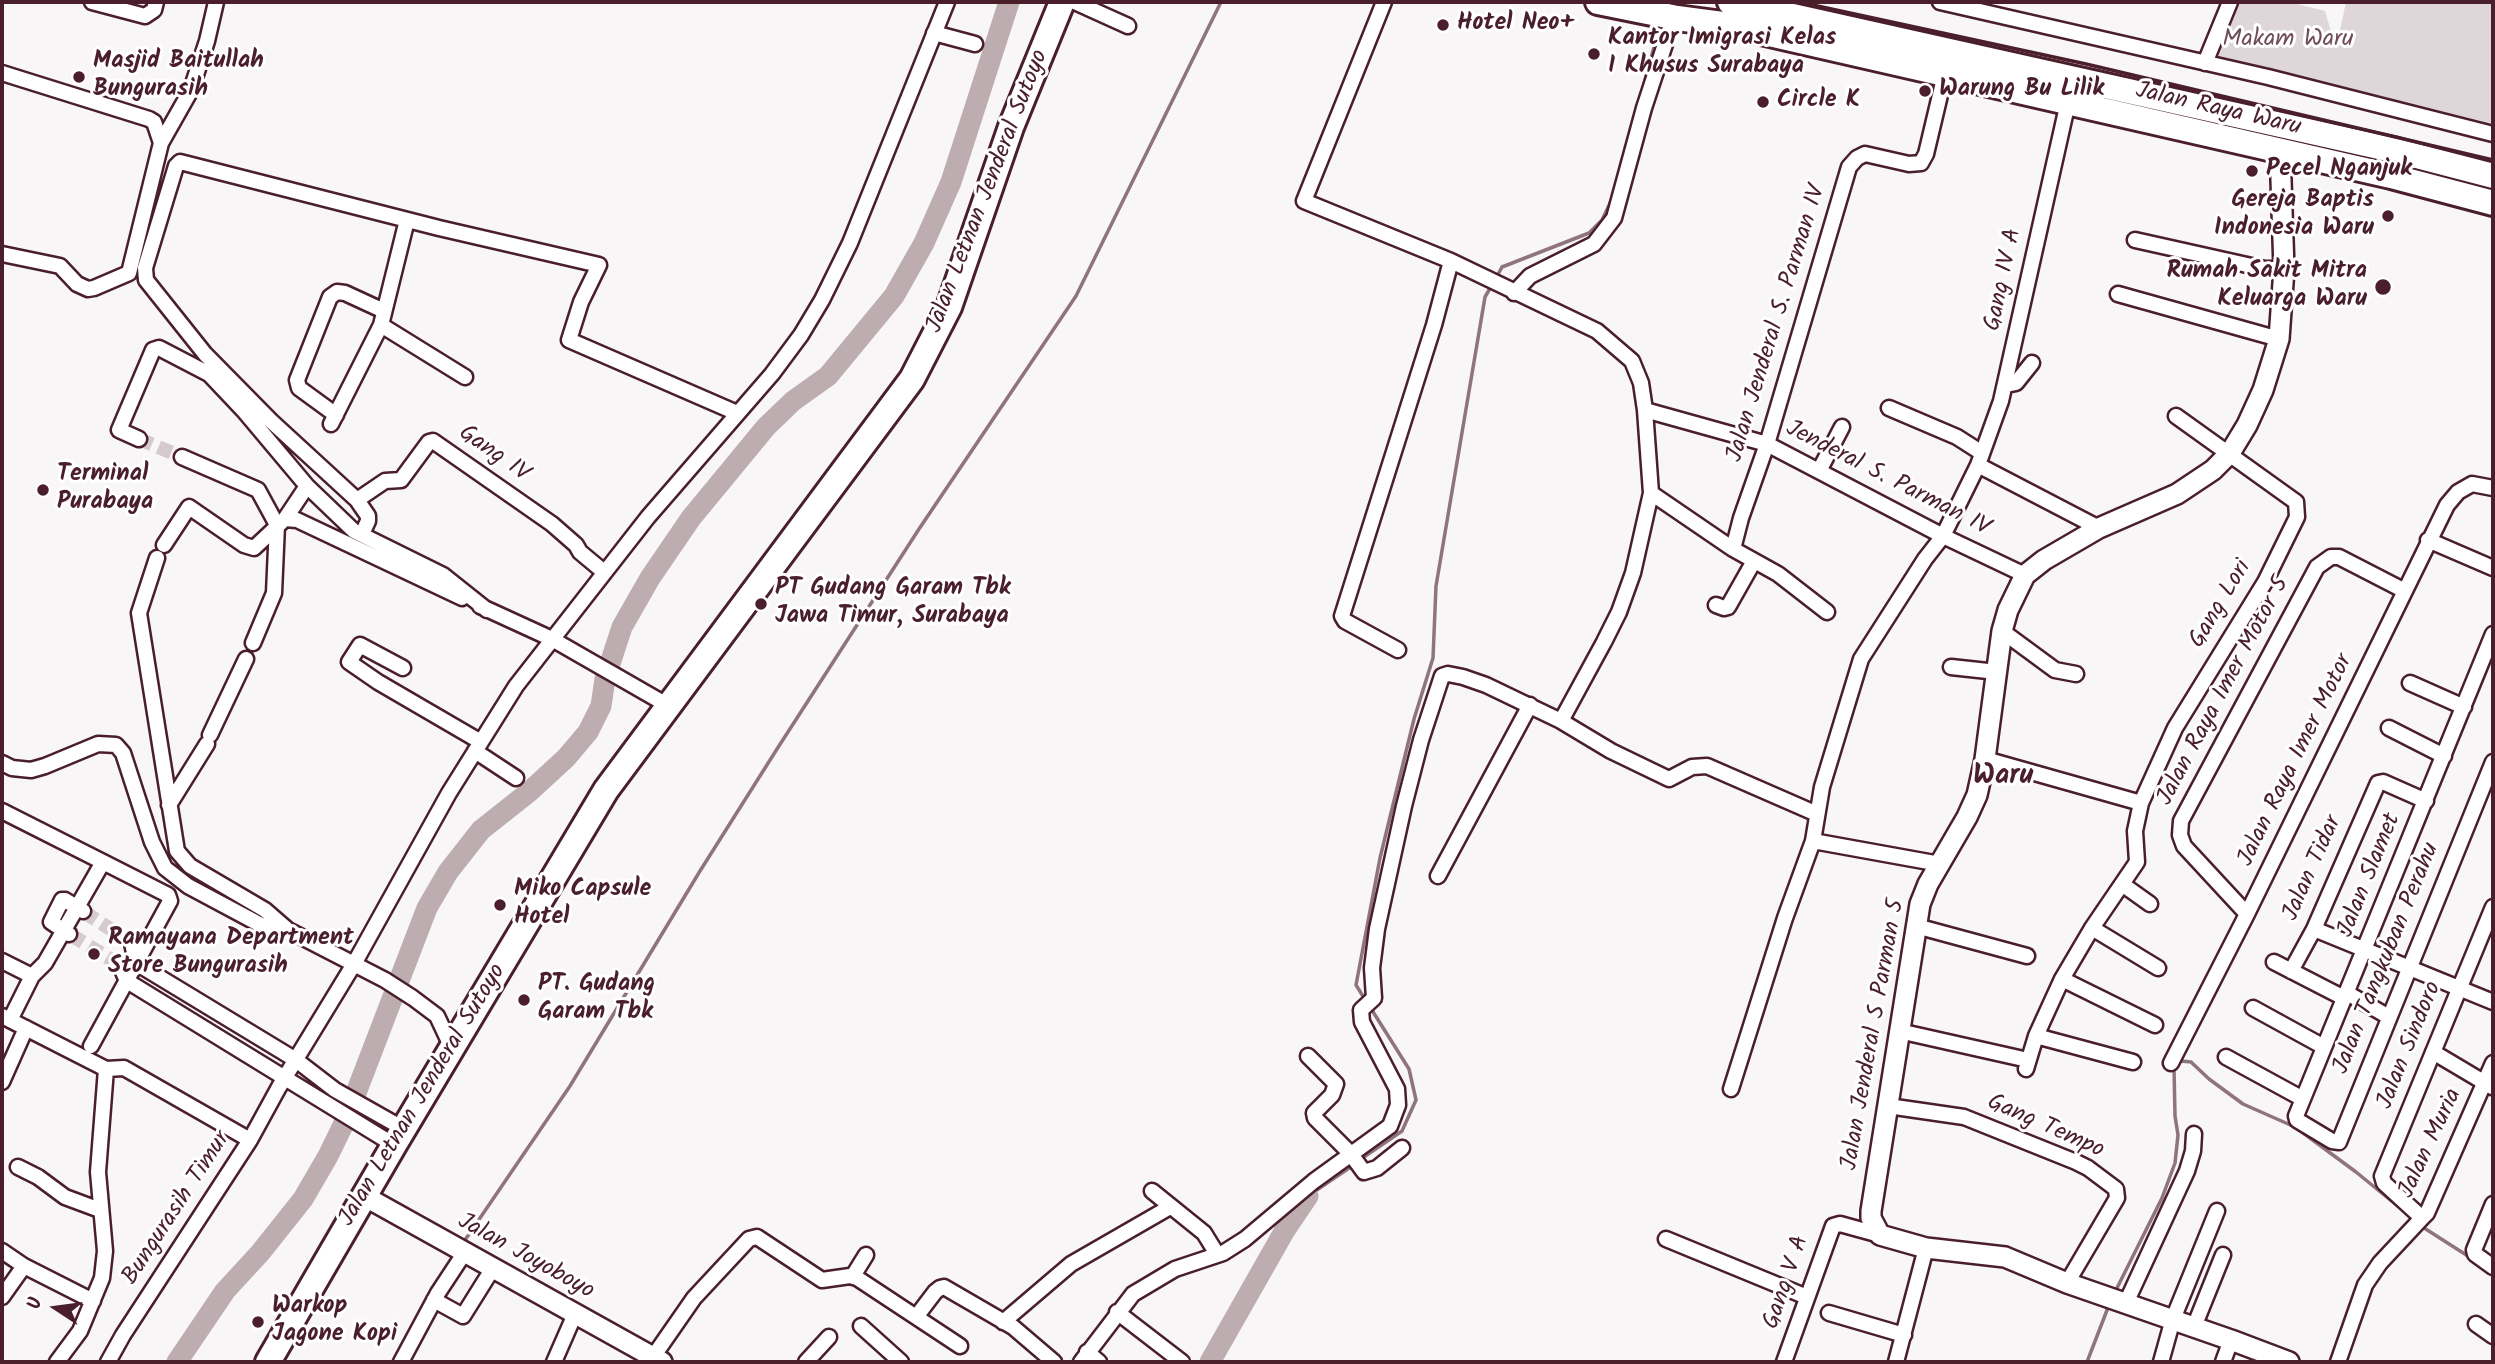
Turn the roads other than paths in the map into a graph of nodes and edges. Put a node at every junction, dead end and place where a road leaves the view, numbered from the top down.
1 (92, 2) edge
2 (156, 2) edge
3 (216, 2) edge
4 (947, 2) edge
5 (1062, 2) edge
6 (1076, 2) edge
7 (1384, 2) edge
8 (1598, 2) edge
9 (1941, 2) edge
10 (2224, 2) edge
11 (2230, 2) edge
12 (1729, 8) edge
13 (1666, 12) edge
14 (1128, 26) dead end
15 (934, 33) junction
16 (975, 44) dead end
17 (2205, 62) junction
18 (2, 73) edge
19 (1945, 74) junction
20 (2068, 102) junction
21 (2493, 134) edge
22 (161, 143) junction
23 (2280, 150) junction
24 (2397, 151) junction
25 (2392, 176) junction
26 (2493, 176) edge
27 (2493, 203) edge
28 (144, 206) junction
29 (162, 213) junction
30 (407, 220) junction
31 (2135, 240) dead end
32 (2, 254) edge
33 (1451, 261) junction
34 (2284, 270) junction
35 (1509, 289) junction
36 (2118, 294) dead end
37 (383, 318) junction
38 (2279, 339) junction
39 (2032, 363) dead end
40 (465, 377) dead end
41 (2006, 385) junction
42 (1889, 408) dead end
43 (1645, 410) junction
44 (737, 413) junction
45 (2176, 416) dead end
46 (1842, 427) dead end
47 (139, 439) tunnel mouth
48 (1767, 444) junction
49 (2230, 453) junction
50 (182, 457) tunnel mouth
51 (1980, 459) junction
52 (1819, 471) junction
53 (307, 486) junction
54 (2493, 488) edge
55 (1651, 493) junction
56 (357, 500) junction
57 (281, 522) junction
58 (2099, 528) junction
59 (362, 534) junction
60 (1943, 536) junction
61 (2428, 540) junction
62 (1733, 549) junction
63 (1754, 561) junction
64 (2493, 568) edge
65 (604, 572) junction
66 (2025, 575) junction
67 (2405, 592) junction
68 (1716, 605) dead end
69 (487, 610) junction
70 (1826, 612) dead end
71 (2002, 631) junction
72 (2493, 634) edge
73 (552, 639) junction
74 (253, 643) dead end
75 (1398, 650) dead end
76 (246, 659) dead end
77 (1951, 667) dead end
78 (403, 668) dead end
79 (1997, 671) junction
80 (2076, 674) dead end
81 (2410, 683) dead end
82 (667, 705) junction
83 (1530, 705) junction
84 (2465, 707) junction
85 (1561, 721) junction
86 (2389, 728) dead end
87 (478, 746) junction
88 (2444, 756) junction
89 (1985, 759) junction
90 (2493, 762) edge
91 (2, 763) edge
92 (516, 778) dead end
93 (2426, 801) junction
94 (2141, 803) junction
95 (169, 805) junction
96 (2, 811) edge
97 (1817, 814) junction
98 (1813, 841) junction
99 (103, 862) junction
100 (1940, 864) junction
101 (1438, 876) dead end
102 (2122, 884) junction
103 (2150, 904) dead end
104 (2493, 907) edge
105 (2247, 914) junction
106 (1916, 926) junction
107 (2092, 928) junction
108 (2314, 929) junction
109 (288, 930) junction
110 (132, 943) dead end
111 (2365, 950) junction
112 (2027, 956) dead end
113 (2, 961) edge
114 (2274, 962) dead end
115 (136, 963) junction
116 (354, 964) junction
117 (120, 965) tunnel mouth
118 (2158, 968) dead end
119 (2409, 968) junction
120 (2291, 971) junction
121 (32, 976) junction
122 (2062, 979) junction
123 (127, 981) junction
124 (2459, 988) junction
125 (2346, 996) junction
126 (2493, 1002) edge
127 (2253, 1008) dead end
128 (7, 1016) edge
129 (437, 1016) junction
130 (471, 1016) junction
131 (2389, 1017) junction
132 (2155, 1025) dead end
133 (26, 1028) junction
134 (242, 1029) junction
135 (1899, 1031) junction
136 (2036, 1036) junction
137 (91, 1046) dead end
138 (232, 1046) junction
139 (2324, 1047) junction
140 (452, 1048) junction
141 (2433, 1052) junction
142 (1308, 1056) dead end
143 (2226, 1057) dead end
144 (296, 1060) junction
145 (2133, 1062) dead end
146 (2171, 1063) dead end
147 (2493, 1063) edge
148 (106, 1069) junction
149 (284, 1079) junction
150 (2, 1082) edge
151 (2489, 1086) edge
152 (1731, 1089) dead end
153 (339, 1093) junction
154 (2303, 1099) junction
155 (1888, 1106) junction
156 (331, 1107) junction
157 (2194, 1135) dead end
158 (399, 1137) junction
159 (250, 1140) junction
160 (1402, 1148) dead end
161 (1354, 1159) junction
162 (18, 1167) dead end
163 (1152, 1191) dead end
164 (364, 1196) junction
165 (2400, 1198) joint
166 (2493, 1204) edge
167 (1170, 1207) junction
168 (100, 1210) junction
169 (2217, 1211) dead end
170 (2419, 1222) junction
171 (1880, 1236) junction
172 (1666, 1239) dead end
173 (458, 1248) junction
174 (1926, 1248) junction
175 (2, 1251) edge
176 (1220, 1254) junction
177 (866, 1255) dead end
178 (2223, 1255) dead end
179 (24, 1266) junction
180 (2491, 1266) edge
181 (494, 1268) junction
182 (853, 1276) junction
183 (2067, 1283) junction
184 (2, 1297) edge
185 (1807, 1297) junction
186 (435, 1300) junction
187 (93, 1301) junction
188 (2118, 1301) junction
189 (1117, 1312) junction
190 (1829, 1313) dead end
191 (575, 1314) junction
192 (916, 1317) junction
193 (2173, 1319) junction
194 (1003, 1321) junction
195 (2476, 1324) dead end
196 (861, 1326) dead end
197 (2194, 1327) junction
198 (1904, 1335) junction
199 (2493, 1336) edge
200 (830, 1337) dead end
201 (2231, 1340) junction
202 (960, 1346) dead end
203 (1084, 1357) edge
204 (658, 1360) edge
205 (57, 1362) edge
206 (108, 1362) edge
207 (268, 1362) edge
208 (401, 1362) edge
209 (554, 1362) edge
210 (806, 1362) edge
211 (901, 1362) edge
212 (1054, 1362) edge
213 (1099, 1362) edge
214 (1182, 1362) edge
215 (1784, 1362) edge
216 (1896, 1362) edge
217 (2161, 1362) edge
218 (2223, 1362) edge
219 (2289, 1362) edge
220 (2339, 1362) edge

1 - 2 street
3 - 22 street
4 - 15 street, Bungurasih Timur
5 - 82 highway, Jalan Letnan Jenderal Sutoyo
6 - 14 street
7 - 33 street
8 - 13 highway
9 - 17 street
10 - 17 street
11 - 17 street
12 - 13 highway
12 - 19 highway
12 - 24 highway, Jalan Raya Waru
13 - 35 street
15 - 16 street
15 - 44 street, Bungurasih Timur
17 - 21 street
18 - 22 street
19 - 20 highway
19 - 48 street, Jalan Jenderal S. Parman IV
20 - 23 highway
20 - 41 street, Gang IV A
22 - 28 street
23 - 25 highway
23 - 34 street, Jalan Jenderal S Parman 5
24 - 25 highway
24 - 26 highway, Jalan Raya Waru
25 - 27 highway
28 - 29 street
28 - 32 street
29 - 30 street
29 - 56 street
30 - 37 street
30 - 44 street
31 - 34 street
33 - 35 street
33 - 75 street
34 - 38 street, Jalan Jenderal S Parman 5
35 - 43 street
36 - 38 street
37 - 37 street
37 - 40 street
38 - 49 street, Jalan Jenderal S Parman 5
39 - 41 street
41 - 51 street, Gang IV A
42 - 51 street
43 - 48 street, Jenderal S. Parman IV
43 - 55 street
44 - 65 street, Bungurasih Timur
45 - 49 street, Gang Lori
46 - 52 street
47 - 53 street
48 - 52 street, Jenderal S. Parman IV
48 - 62 street, Jalan Jenderal S. Parman IV
49 - 58 street, Jalan Jenderal S Parman 5
49 - 94 street, Gang Lori
50 - 57 street
51 - 58 street
51 - 60 street, Gang IV A
52 - 60 street, Jenderal S. Parman IV
53 - 57 street
53 - 59 street
54 - 61 street, Jalan Raya Imer Motor
55 - 62 street
55 - 85 street
56 - 59 street
56 - 65 street, Gang IV
57 - 69 street
57 - 74 street
57 - 95 street
58 - 66 street, Jalan Jenderal S Parman 5
59 - 69 street
60 - 66 street, Jenderal S. Parman IV
60 - 97 street, Gang IV A
61 - 64 street
61 - 67 street, Jalan Raya Imer Motor
62 - 63 street
63 - 68 street
63 - 70 street
65 - 73 street, Bungurasih Timur
66 - 71 street, Jalan Jenderal S Parman 5
67 - 105 street, Jalan Raya Imer Motor
67 - 105 street, Jalan Raya Imer Motor 5
69 - 73 street
71 - 79 street, Jalan Jenderal S Parman 5
71 - 80 street
72 - 84 street, Jalan Slamet
73 - 82 street
73 - 87 street, Bungurasih Timur
76 - 95 street
77 - 79 street
78 - 87 street
79 - 89 street, Jalan Jenderal S Parman 5
81 - 84 street
82 - 130 highway, Jalan Letnan Jenderal Sutoyo
83 - 85 street
83 - 101 street
83 - 161 street
84 - 88 street, Jalan Slamet
85 - 97 street
86 - 88 street
87 - 92 street
87 - 116 street, Bungurasih Timur
88 - 93 street, Jalan Slamet
89 - 94 street
89 - 100 street, Jalan Jenderal S Parman 5
90 - 119 street, Jalan Tangkuban Perahu
91 - 109 street
93 - 108 street, Jalan Tidar
93 - 111 street, Jalan Slamet
94 - 102 street, Gang Lori
95 - 109 street
96 - 99 street
97 - 98 street, Gang IV A
98 - 100 street
98 - 152 street, Gang IV A
99 - 115 street
99 - 121 street
100 - 106 street, Jalan Jenderal S Parman 5
102 - 103 street
102 - 107 street, Gang Lori
104 - 124 street, Jalan Sindoro
105 - 146 street, Jalan Raya Imer Motor
106 - 112 street
106 - 135 street, Jalan Jenderal S Parman 5
107 - 118 street
107 - 122 street, Gang Lori
108 - 111 street
108 - 120 street, Jalan Tidar
109 - 116 street
110 - 115 street
111 - 119 street
111 - 125 street, Jalan Slamet
113 - 121 street
114 - 120 street
115 - 123 street
115 - 134 street
116 - 129 street
116 - 144 street, Bungurasih Timur
117 - 123 street
119 - 124 street
119 - 131 street, Jalan Tangkuban Perahu
120 - 125 street
121 - 128 street
122 - 132 street
122 - 136 street, Gang Lori
123 - 137 street
123 - 138 street
124 - 126 street
124 - 141 street, Jalan Sindoro
125 - 131 street
125 - 139 street, Jalan Slamet
127 - 139 street
128 - 133 street
129 - 130 street
129 - 140 street
130 - 140 highway, Jalan Letnan Jenderal Sutoyo
131 - 154 street, Jalan Tangkuban Perahu
133 - 148 street
133 - 150 street
134 - 138 street
134 - 144 street
135 - 136 street, Gang Lori
135 - 155 street, Jalan Jenderal S Parman 5
136 - 145 street
138 - 149 street
139 - 154 street, Jalan Slamet
140 - 158 highway, Jalan Letnan Jenderal Sutoyo
141 - 151 street
141 - 165 street, Jalan Sindoro
142 - 161 street
143 - 154 street
144 - 149 street, Bungurasih Timur
144 - 153 street
147 - 151 street, Jalan Muria
148 - 159 street
148 - 168 street
149 - 156 street
149 - 159 street, Bungurasih Timur
151 - 170 street, Jalan Muria
153 - 156 street
153 - 158 street
155 - 171 street, Jalan Jenderal S Parman 5
155 - 183 street, Gang Tempo
156 - 158 street
157 - 188 street
158 - 164 highway, Jalan Letnan Jenderal Sutoyo
159 - 206 street, Bungurasih Timur
160 - 161 street
161 - 176 street
162 - 168 street
163 - 167 street
164 - 173 street, Jalan Joyoboyo
164 - 207 highway, Jalan Letnan Jenderal Sutoyo
165 - 170 street, Jalan Muria
166 - 180 street
167 - 176 street
167 - 194 street
168 - 187 street
169 - 193 street
170 - 220 street
171 - 174 street
171 - 185 street, Gang V A
172 - 185 street
173 - 181 street, Jalan Joyoboyo
173 - 186 street
174 - 183 street
174 - 198 street
175 - 179 street
176 - 189 street
177 - 182 street
178 - 197 street
179 - 184 street
179 - 187 street
181 - 186 street
181 - 191 street, Jalan Joyoboyo
182 - 192 street
182 - 204 street
183 - 188 street
185 - 215 street, Gang V A
186 - 208 street
187 - 205 street
188 - 193 street
189 - 203 street
189 - 214 street
190 - 198 street
191 - 204 street, Jalan Joyoboyo
191 - 209 street
192 - 194 street
192 - 202 street
193 - 197 street
193 - 217 street
194 - 212 street
195 - 199 street
196 - 211 street
197 - 201 street
198 - 216 street
200 - 210 street
201 - 218 street
201 - 219 street
203 - 213 street

